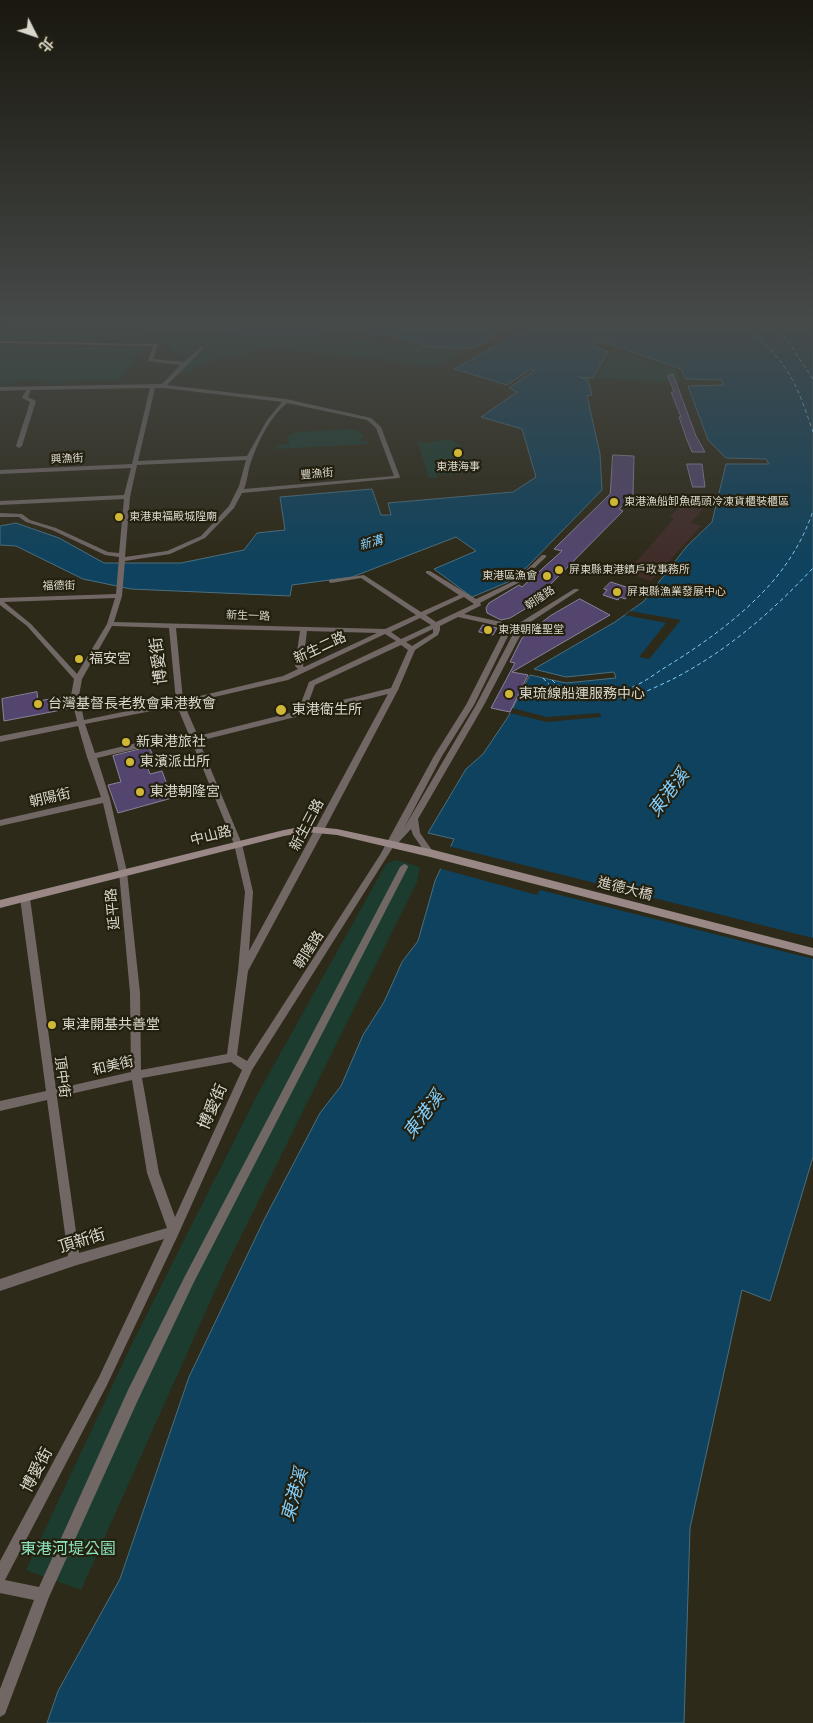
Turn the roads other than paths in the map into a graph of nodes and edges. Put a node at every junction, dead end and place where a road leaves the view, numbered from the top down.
1 (31, 406) edge
2 (148, 406) edge
3 (279, 406) edge
4 (311, 406) edge
5 (19, 446) dead end
6 (249, 458) junction
7 (135, 464) junction
8 (0, 472) edge
9 (239, 491) junction
10 (127, 497) junction
11 (0, 503) edge
12 (0, 515) edge
13 (544, 556) dead end
14 (122, 559) junction
15 (428, 572) dead end
16 (330, 581) dead end
17 (576, 590) dead end
18 (464, 595) junction
19 (119, 596) junction
20 (0, 601) edge
21 (476, 602) junction
22 (421, 615) junction
23 (458, 615) junction
24 (110, 624) junction
25 (172, 625) junction
26 (436, 625) junction
27 (517, 628) junction
28 (304, 629) junction
29 (385, 631) junction
30 (400, 641) junction
31 (412, 649) junction
32 (303, 670) junction
33 (78, 679) junction
34 (394, 690) junction
35 (180, 702) junction
36 (301, 713) junction
37 (81, 723) junction
38 (0, 739) edge
39 (196, 739) junction
40 (145, 744) dead end
41 (91, 757) junction
42 (106, 799) junction
43 (414, 819) junction
44 (0, 823) edge
45 (320, 830) junction
46 (238, 844) junction
47 (390, 845) junction
48 (430, 853) junction
49 (404, 867) dead end
50 (123, 872) junction
51 (25, 898) junction
52 (0, 904) edge
53 (813, 952) edge
54 (243, 971) junction
55 (232, 1057) junction
56 (248, 1068) junction
57 (136, 1075) junction
58 (51, 1094) junction
59 (0, 1106) edge
60 (174, 1231) junction
61 (74, 1260) junction
62 (0, 1285) edge
63 (0, 1575) edge
64 (0, 1586) edge
65 (43, 1595) junction
66 (0, 1710) edge

1 - 5 street
2 - 7 street
3 - 6 street
4 - 9 street, 豐漁街
6 - 7 street, 興漁街
6 - 9 street
7 - 8 street, 興漁街
7 - 10 street
9 - 14 street
10 - 11 street
10 - 14 street
12 - 14 street
13 - 21 street
14 - 19 street, 延平路
15 - 18 street
16 - 22 street
17 - 27 street, 朝隆路
18 - 21 street
18 - 22 street, 新生二路
19 - 20 street, 福德街
19 - 24 street, 延平路
20 - 33 street, 福德街
21 - 23 street
22 - 26 street
22 - 29 street, 新生二路
23 - 26 street
23 - 27 street
24 - 25 street, 新生一路
24 - 33 street, 延平路
25 - 28 street, 新生一路
25 - 35 street, 博愛街
26 - 30 street
26 - 31 street
27 - 43 street, 朝隆路
27 - 47 street, 朝隆路
28 - 29 street, 新生一路
28 - 32 street
29 - 30 street
29 - 32 street, 新生二路
30 - 31 street
30 - 36 street
31 - 34 street, 新生三路
32 - 35 street, 新生二路
33 - 37 street, 延平路
34 - 36 street
34 - 45 street, 新生三路
35 - 37 street, 新生二路
35 - 39 street, 博愛街
36 - 39 street
37 - 38 street, 新生二路
37 - 41 street, 延平路
39 - 46 street, 博愛街
40 - 41 street
41 - 42 street, 延平路
42 - 44 street, 朝陽街
42 - 50 street, 延平路
43 - 47 street, 朝隆路
43 - 48 street
45 - 46 street, 中山路
45 - 47 street, 中山路
45 - 54 street, 新生三路
46 - 50 street, 中山路
46 - 54 street, 博愛街
47 - 48 street, 中山路
47 - 56 street, 朝隆路
48 - 53 street, 進德大橋
49 - 65 street
50 - 51 street, 中山路
50 - 57 street, 延平路
51 - 52 street, 中山路
51 - 58 street, 頂中街
54 - 55 street, 博愛街
55 - 56 street
55 - 57 street, 和美街
56 - 60 street, 博愛街
57 - 58 street, 和美街
57 - 60 street, 延平路
58 - 59 street, 和美街
58 - 61 street, 頂中街
60 - 61 street, 頂新街
60 - 63 street, 博愛街
61 - 62 street, 頂新街
64 - 65 street
65 - 66 street

